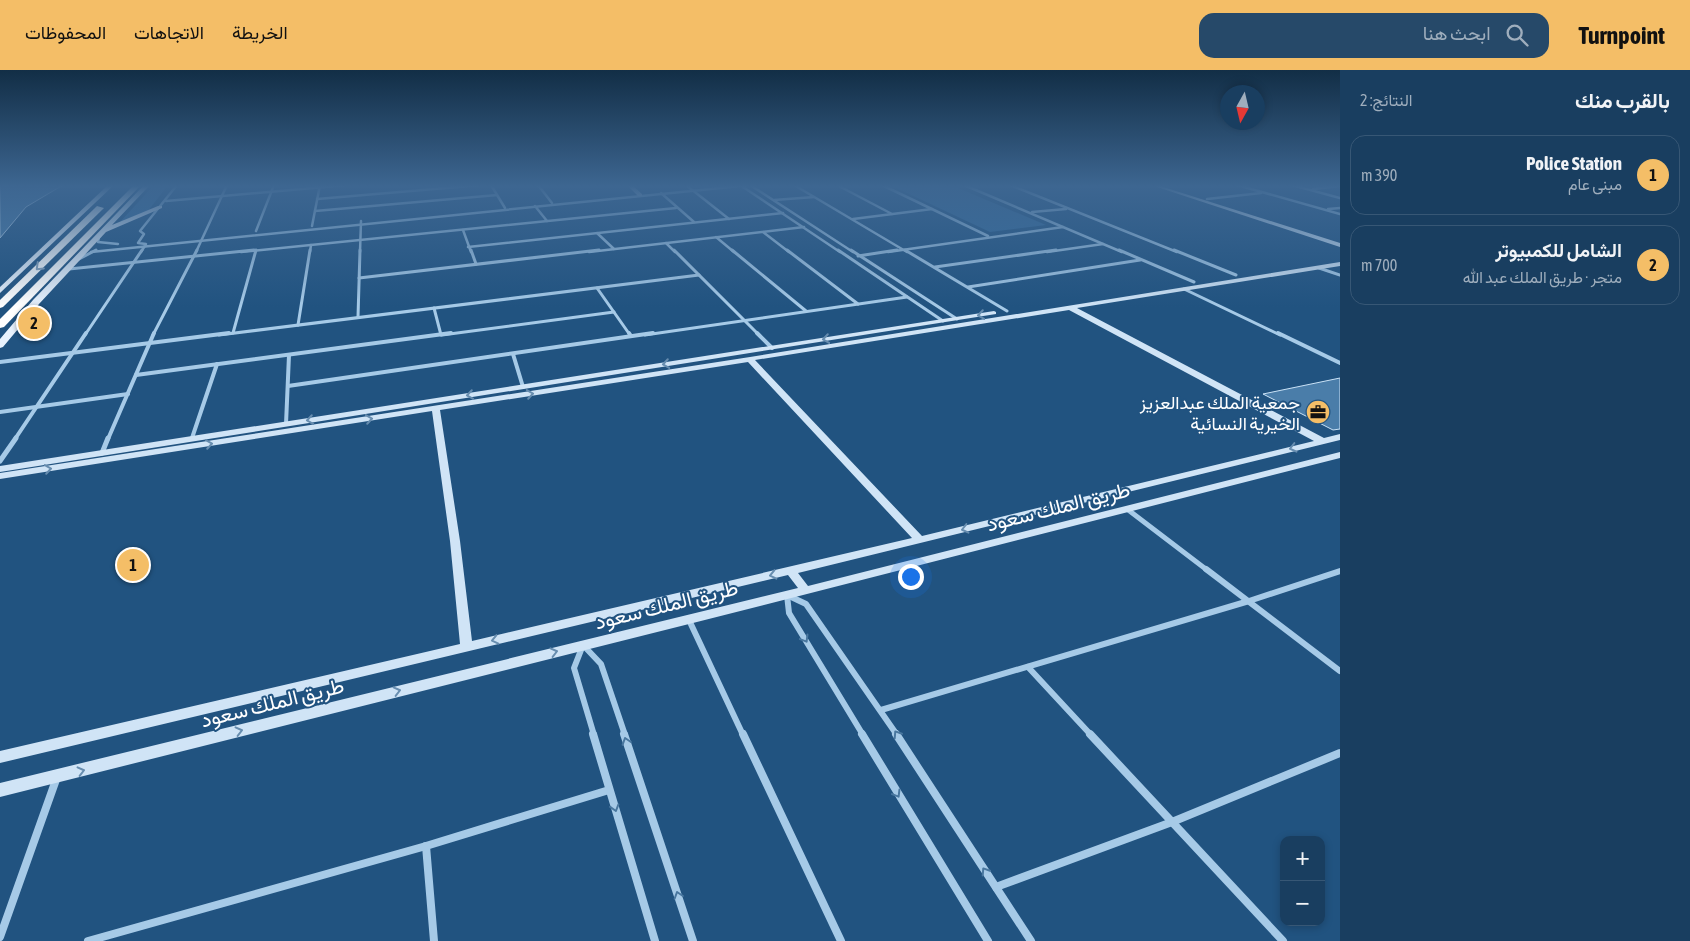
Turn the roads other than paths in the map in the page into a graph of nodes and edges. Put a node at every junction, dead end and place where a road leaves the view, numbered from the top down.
1 (68, 226) edge
2 (82, 226) edge
3 (97, 226) edge
4 (110, 226) edge
5 (121, 226) edge
6 (144, 226) edge
7 (208, 226) edge
8 (258, 226) edge
9 (312, 226) joint
10 (316, 226) edge
11 (323, 226) edge
12 (361, 226) edge
13 (504, 226) edge
14 (662, 226) edge
15 (812, 226) edge
16 (864, 226) edge
17 (967, 226) edge
18 (1060, 226) edge
19 (1112, 226) edge
20 (1284, 226) edge
21 (1291, 226) edge
22 (804, 227) joint
23 (1063, 227) junction
24 (463, 230) junction
25 (256, 231) junction
26 (762, 232) junction
27 (597, 233) junction
28 (101, 235) junction
29 (989, 236) junction
30 (1340, 236) edge
31 (203, 237) junction
32 (716, 237) junction
33 (1330, 238) junction
34 (360, 240) junction
35 (138, 242) junction
36 (129, 243) dead end
37 (666, 243) junction
38 (1340, 243) edge
39 (121, 244) dead end
40 (146, 244) junction
41 (1103, 244) junction
42 (311, 245) junction
43 (468, 247) junction
44 (614, 249) junction
45 (256, 250) junction
46 (905, 250) junction
47 (858, 256) junction
48 (193, 257) junction
49 (849, 258) junction
50 (1340, 259) edge
51 (78, 260) junction
52 (1142, 260) junction
53 (134, 263) junction
54 (476, 264) junction
55 (1340, 264) edge
56 (935, 267) junction
57 (1319, 268) junction
58 (68, 269) junction
59 (699, 275) junction
60 (1236, 275) junction
61 (1340, 275) edge
62 (359, 278) junction
63 (1194, 282) junction
64 (968, 287) junction
65 (597, 288) junction
66 (1184, 290) junction
67 (0, 291) edge
68 (907, 297) junction
69 (858, 304) junction
70 (0, 305) edge
71 (15, 307) junction
72 (1068, 307) junction
73 (434, 308) junction
74 (806, 311) junction
75 (1007, 311) junction
76 (614, 312) junction
77 (358, 317) junction
78 (744, 320) junction
79 (944, 321) junction
80 (959, 322) junction
81 (0, 325) edge
82 (298, 325) junction
83 (233, 333) junction
84 (441, 335) junction
85 (632, 336) junction
86 (148, 343) junction
87 (0, 345) edge
88 (772, 348) junction
89 (73, 353) junction
90 (513, 354) junction
91 (289, 355) junction
92 (1340, 358) edge
93 (1333, 359) junction
94 (750, 360) junction
95 (0, 362) edge
96 (1340, 362) edge
97 (217, 364) junction
98 (136, 375) junction
99 (288, 386) junction
100 (523, 387) junction
101 (128, 394) junction
102 (36, 407) junction
103 (436, 409) junction
104 (0, 412) edge
105 (286, 424) junction
106 (1340, 437) edge
107 (192, 438) junction
108 (1322, 441) junction
109 (102, 453) junction
110 (1340, 455) edge
111 (0, 461) edge
112 (0, 468) edge
113 (0, 476) edge
114 (1127, 509) junction
115 (920, 540) junction
116 (791, 571) junction
117 (1340, 572) edge
118 (805, 590) junction
119 (787, 595) junction
120 (1249, 602) junction
121 (689, 620) junction
122 (583, 645) junction
123 (467, 647) junction
124 (1028, 667) junction
125 (1340, 671) edge
126 (881, 710) junction
127 (1340, 753) edge
128 (0, 758) edge
129 (57, 777) junction
130 (0, 790) edge
131 (609, 790) junction
132 (1172, 822) junction
133 (426, 846) junction
134 (996, 887) junction
135 (0, 937) edge
136 (88, 941) edge
137 (434, 941) edge
138 (655, 941) edge
139 (693, 941) edge
140 (841, 941) edge
141 (988, 941) edge
142 (1031, 941) edge
143 (1283, 941) edge

1 - 67 main road
2 -> 70 highway
3 - 71 highway
4 - 28 main road
5 - 28 main road
6 - 35 street
7 - 31 street
8 - 25 street
9 - 10 street
9 - 25 street
11 - 31 street
12 - 34 street
13 - 24 street
14 - 27 street
15 - 47 street
16 - 46 street
17 - 29 street
18 - 23 street
19 - 60 street
20 - 38 street
21 - 33 street
22 - 26 street
22 - 49 street
23 - 29 street
23 - 41 street
24 - 34 street
24 - 43 street
25 - 31 street
26 - 32 street
26 - 69 street
27 - 43 street
27 - 44 street
28 - 39 street
28 - 51 main road
28 - 71 highway
29 - 46 street
30 - 33 street
31 - 35 street
31 - 40 street
31 - 48 street
32 - 37 street
32 - 74 street
33 - 38 street
34 - 42 street
34 - 62 street
35 - 36 street
35 - 40 street
37 - 44 street
37 - 59 street
40 - 51 street
40 - 53 street
41 - 52 street
41 - 56 street
42 - 45 street
42 - 82 street
43 - 54 street
44 - 54 street
45 - 48 street
45 - 83 street
46 - 47 street
46 - 56 street
47 - 49 street
47 - 80 street
48 - 53 street
48 - 86 street
49 - 68 street
50 - 60 street
51 - 58 main road
52 - 63 street
52 - 64 street
53 - 58 street
53 - 89 street
54 - 62 street
55 - 57 street
56 - 64 street
57 - 61 street
57 - 66 street
58 - 87 main road
59 - 65 street
59 - 78 street
60 - 63 street
62 - 77 street
63 - 75 street
64 - 75 street
65 - 73 street
65 - 76 street
66 - 72 street
66 - 93 street
68 - 69 street
68 - 79 street
69 - 74 street
71 - 81 highway
72 - 80 street
72 - 108 street
73 - 77 street
73 - 84 street
74 - 78 street
75 -> 80 street
76 - 84 street
76 - 85 street
77 - 82 street
78 - 85 street
78 - 88 street
79 - 80 street
79 -> 88 street
80 - 94 street
82 - 83 street
83 - 86 street
84 - 91 street
85 - 90 street
86 - 89 street
86 - 98 street
88 -> 100 street
89 - 95 street
89 - 102 street
90 - 99 street
90 - 100 street
91 - 97 street
91 - 99 street
92 - 93 street
93 - 96 street
103 -> 94 street
94 - 115 street
97 - 98 street
97 - 107 street
98 - 101 street
99 - 105 street
100 -> 105 street
101 - 102 street
101 - 109 street
102 - 104 street
102 - 111 street
113 -> 103 street
103 - 123 street
105 - 107 street
106 - 108 street, طريق الملك سعود
107 - 109 street
108 -> 115 street, طريق الملك سعود
109 - 112 street
110 - 114 street, طريق الملك سعود
114 - 118 street, طريق الملك سعود
114 - 120 street
115 - 116 street, طريق الملك سعود
116 - 118 street
116 -> 123 street, طريق الملك سعود
117 - 120 street
118 - 119 street, طريق الملك سعود
119 - 121 street, طريق الملك سعود
119 - 126 street
119 -> 141 street
120 - 124 street
120 - 125 street
121 - 122 street, طريق الملك سعود
121 - 140 street
129 -> 122 street, طريق الملك سعود
122 - 131 street
139 -> 122 street
123 - 128 street, طريق الملك سعود
124 - 126 street
124 - 132 street
134 -> 126 street
127 - 132 street
129 - 130 street, طريق الملك سعود
129 - 135 street
131 - 133 street
131 -> 138 street
132 - 134 street
132 - 143 street
133 - 136 street
133 - 137 street
134 - 142 street

